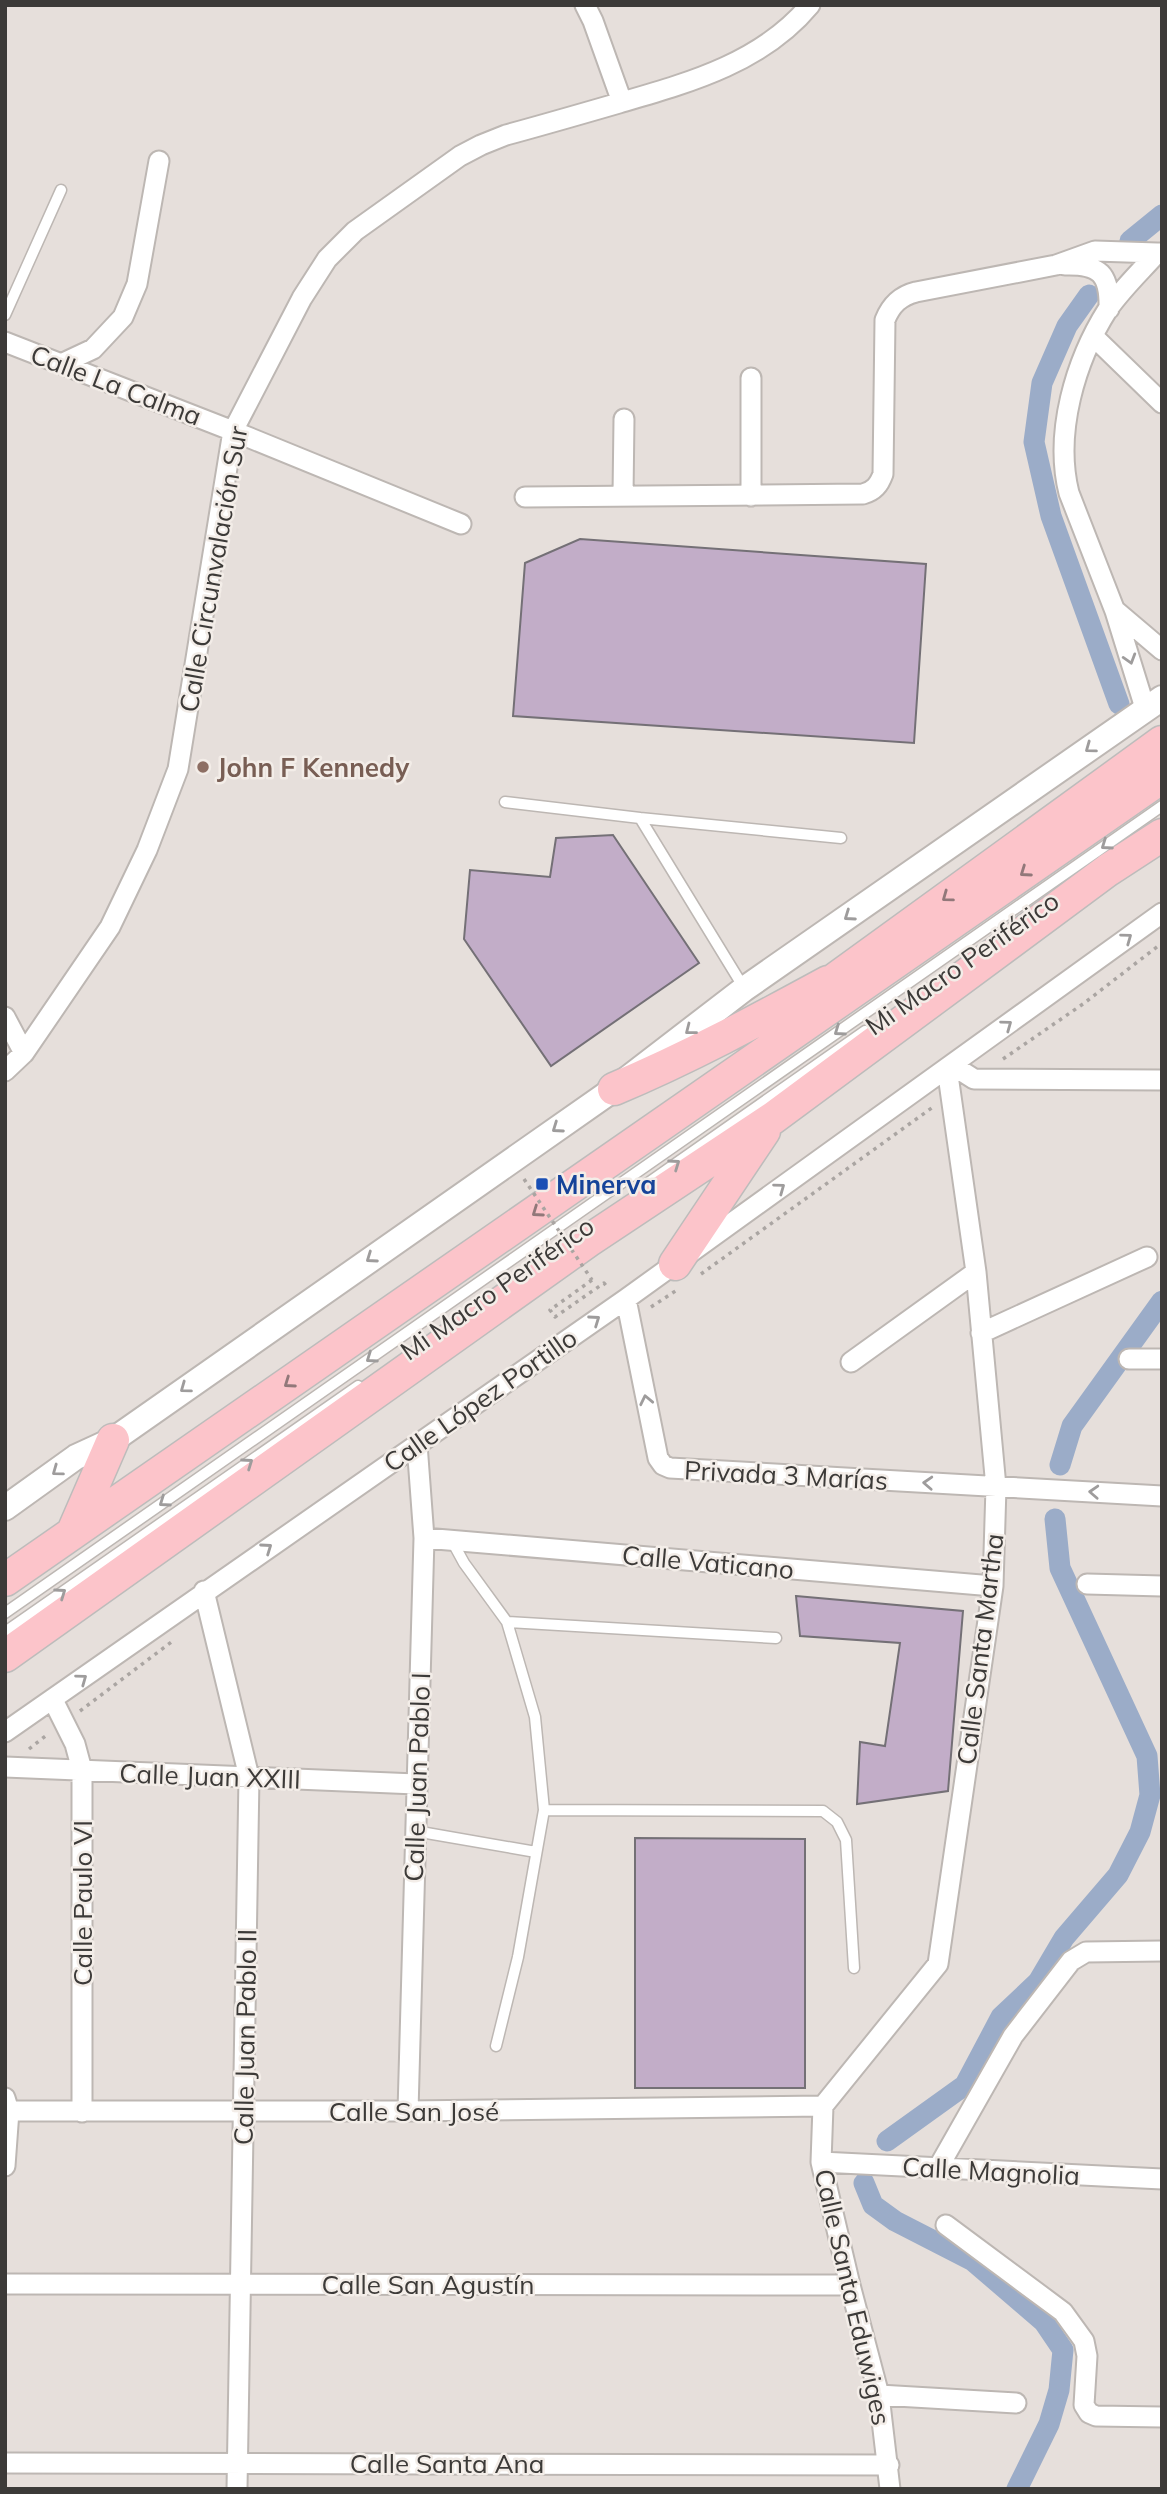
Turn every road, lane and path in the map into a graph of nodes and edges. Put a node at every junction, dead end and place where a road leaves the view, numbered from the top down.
1 (585, 5) edge
2 (810, 5) edge
3 (622, 102) junction
4 (159, 161) dead end
5 (61, 190) dead end
6 (1160, 253) edge
7 (1056, 265) junction
8 (1109, 309) junction
9 (5, 315) edge
10 (1094, 337) junction
11 (5, 342) edge
12 (61, 364) junction
13 (751, 378) dead end
14 (1162, 403) edge
15 (624, 419) dead end
16 (233, 431) junction
17 (623, 495) junction
18 (751, 496) junction
19 (524, 497) dead end
20 (461, 524) dead end
21 (1115, 611) junction
22 (1162, 650) edge
23 (1154, 703) edge
24 (1162, 742) edge
25 (1162, 777) edge
26 (505, 802) dead end
27 (1162, 806) edge
28 (640, 818) junction
29 (1162, 823) edge
30 (1162, 835) edge
31 (841, 838) dead end
32 (1162, 912) edge
33 (990, 943) dead end
34 (832, 980) junction
35 (744, 989) junction
36 (5, 1017) edge
37 (876, 1023) dead end
38 (24, 1053) junction
39 (950, 1066) junction
40 (5, 1071) edge
41 (1162, 1080) edge
42 (614, 1089) junction
43 (773, 1118) junction
44 (587, 1177) junction
45 (524, 1179) dead end
46 (635, 1192) dead end
47 (1147, 1257) dead end
48 (675, 1264) junction
49 (976, 1272) junction
50 (604, 1283) dead end
51 (626, 1299) junction
52 (981, 1333) junction
53 (1129, 1359) dead end
54 (1162, 1359) edge
55 (851, 1362) dead end
56 (372, 1376) dead end
57 (113, 1440) junction
58 (417, 1444) junction
59 (996, 1487) junction
60 (1162, 1496) edge
61 (5, 1508) edge
62 (72, 1533) junction
63 (424, 1538) junction
64 (452, 1540) junction
65 (5, 1580) edge
66 (1087, 1584) dead end
67 (993, 1586) junction
68 (1162, 1586) edge
69 (204, 1591) junction
70 (5, 1613) edge
71 (507, 1622) junction
72 (5, 1632) edge
73 (776, 1638) dead end
74 (5, 1656) edge
75 (53, 1700) junction
76 (5, 1732) edge
77 (5, 1767) edge
78 (82, 1770) junction
79 (249, 1777) junction
80 (416, 1784) junction
81 (544, 1810) junction
82 (415, 1831) junction
83 (536, 1852) junction
84 (1162, 1951) edge
85 (854, 1968) dead end
86 (496, 2046) dead end
87 (6, 2106) edge
88 (823, 2106) junction
89 (408, 2111) junction
90 (82, 2112) junction
91 (243, 2112) junction
92 (821, 2162) junction
93 (5, 2166) edge
94 (938, 2168) junction
95 (1162, 2179) edge
96 (946, 2225) dead end
97 (5, 2284) edge
98 (240, 2284) junction
99 (850, 2285) junction
100 (879, 2395) junction
101 (1016, 2403) dead end
102 (1162, 2417) edge
103 (238, 2462) junction
104 (5, 2463) edge
105 (888, 2465) junction
106 (237, 2489) edge
107 (890, 2489) edge

1 - 3 street
2 - 3 street, Calle Circunvalación Sur
3 - 16 street, Calle Circunvalación Sur
4 - 12 street
5 - 9 lane
6 - 7 street
6 - 8 street
7 - 8 street
7 - 18 street
8 - 10 street
10 - 14 street
10 - 21 street
11 - 12 street, Calle La Calma
12 - 16 street, Calle La Calma
13 - 18 street
15 - 17 street
16 - 20 street, Calle La Calma
16 - 38 street, Calle Circunvalación Sur
17 - 18 street
17 - 19 street
21 - 22 street
21 -> 23 street
23 -> 35 street
24 -> 34 highway
25 -> 44 highway
26 - 28 lane
27 -> 70 lane, Mi Macro Periférico
28 - 31 lane
28 - 35 lane
29 - 33 lane, Mi Macro Periférico
30 - 43 highway
39 -> 32 street, Calle López Portillo
34 - 42 highway
34 - 44 highway
35 -> 42 street
36 - 38 street
46 -> 37 lane, Mi Macro Periférico
38 - 40 street, Calle Circunvalación Sur
39 - 41 street
48 -> 39 street, Calle López Portillo
39 - 49 street, Calle Santa Martha
42 -> 57 street
43 - 48 highway
43 - 74 highway
44 -> 62 highway
45 - 50 path, bridge
47 - 52 street
48 - 51 street, Calle López Portillo
49 - 52 street, Calle Santa Martha
49 - 55 street
58 -> 51 street, Calle López Portillo
59 -> 51 street, Privada 3 Marías
52 - 59 street, Calle Santa Martha
53 - 54 street
72 -> 56 lane, Mi Macro Periférico
57 -> 61 street
57 - 62 highway
58 - 63 street, Calle Juan Pablo I
69 -> 58 street, Calle López Portillo
60 -> 59 street
59 - 67 street, Calle Santa Martha
62 - 65 highway
63 - 64 street, Calle Vaticano
63 - 80 street, Calle Juan Pablo I
64 - 67 street, Calle Vaticano
64 - 71 lane
66 - 68 street
67 - 88 street, Calle Santa Martha
75 -> 69 street, Calle López Portillo
69 - 79 street, Calle Juan Pablo II
71 - 73 lane
71 - 81 lane
75 - 76 street, Calle López Portillo
75 - 78 street, Calle Paulo VI
77 - 78 street, Calle Juan XXIII
78 - 79 street, Calle Juan XXIII
78 - 90 street, Calle Paulo VI
79 - 80 street, Calle Juan XXIII
79 - 91 street, Calle Juan Pablo II
80 - 82 street, Calle Juan Pablo I
81 - 83 lane
81 - 85 lane
82 - 83 lane
82 - 89 street, Calle Juan Pablo I
83 - 86 lane
84 - 94 street
87 - 90 street, Calle San José
87 - 93 street
88 - 89 street, Calle San José
88 - 92 street, Calle Santa Eduwiges
89 - 91 street, Calle San José
90 - 91 street, Calle San José
91 - 98 street, Calle Juan Pablo II
92 - 94 street, Calle Magnolia
92 - 99 street, Calle Santa Eduwiges
94 - 95 street, Calle Magnolia
96 - 102 street
97 - 98 street, Calle San Agustín
98 - 99 street, Calle San Agustín
98 - 103 street, Calle Juan Pablo II
99 - 100 street, Calle Santa Eduwiges
100 - 101 street
100 - 105 street, Calle Santa Eduwiges
103 - 104 street, Calle Santa Ana
103 - 105 street, Calle Santa Ana
103 - 106 street, Calle Juan Pablo II
105 - 107 street, Calle Santa Eduwiges

